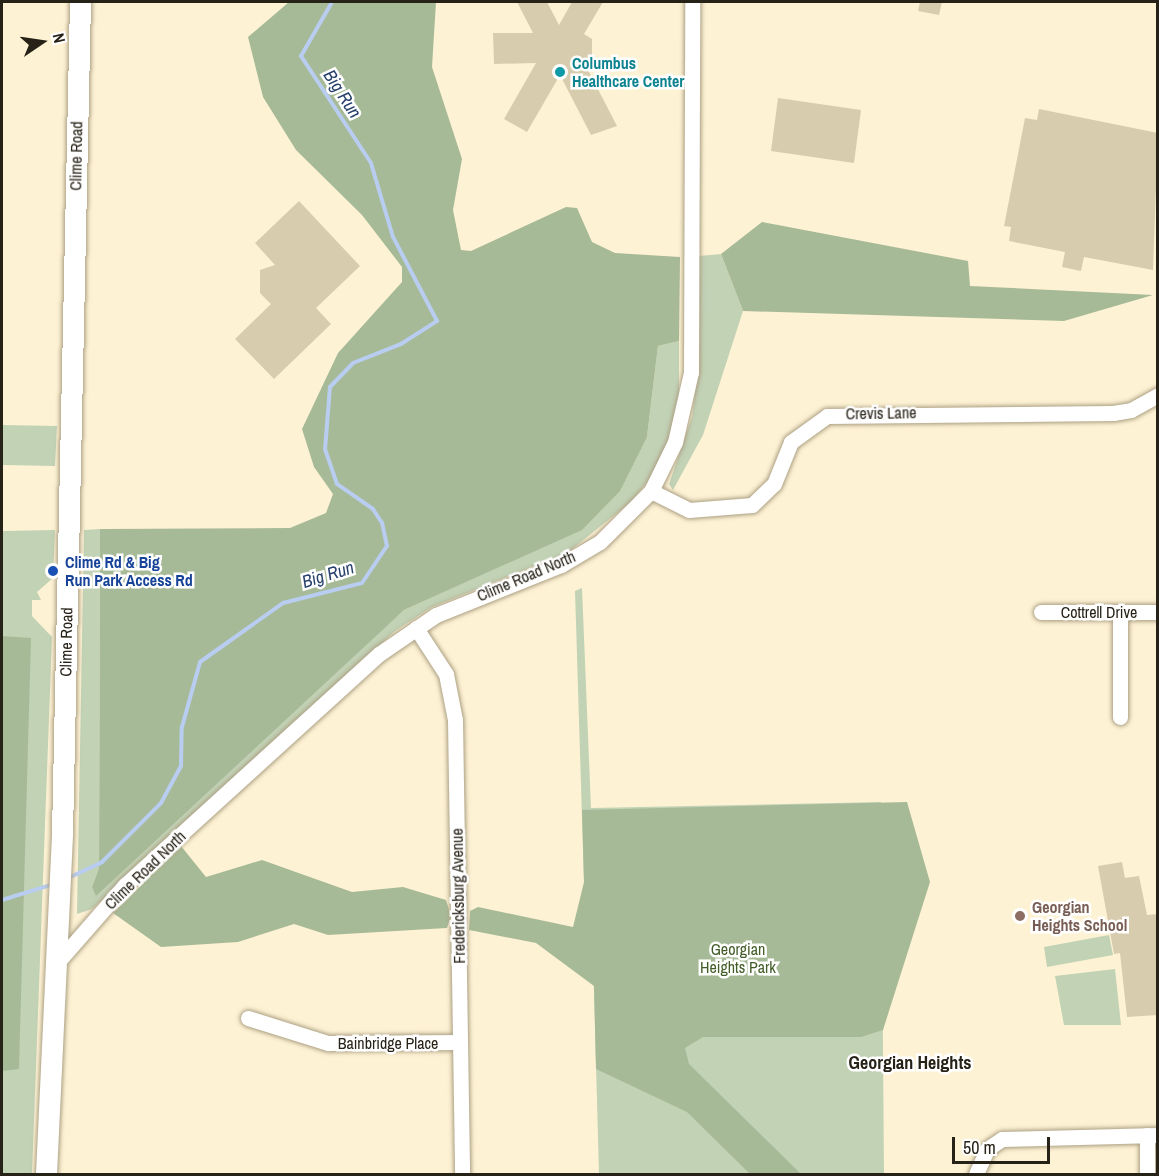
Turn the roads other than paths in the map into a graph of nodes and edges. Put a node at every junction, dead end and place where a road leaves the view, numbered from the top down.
1 (80, 2) edge
2 (693, 2) edge
3 (1158, 395) edge
4 (651, 491) junction
5 (1041, 612) dead end
6 (1120, 612) junction
7 (1158, 612) edge
8 (416, 628) junction
9 (1120, 717) dead end
10 (56, 964) junction
11 (248, 1018) dead end
12 (460, 1042) junction
13 (1152, 1135) edge
14 (46, 1174) edge
15 (462, 1174) edge
16 (976, 1174) edge
17 (1147, 1174) edge

1 - 10 main road, Clime Road
2 - 4 street, Clime Road North
3 - 4 street, Crevis Lane
4 - 8 street, Clime Road North
5 - 6 street, Cottrell Drive
6 - 7 street, Cottrell Drive
6 - 9 street
8 - 10 street, Clime Road North
8 - 12 street, Fredericksburg Avenue
10 - 14 main road, Clime Road
11 - 12 street, Bainbridge Place
12 - 15 street, Fredericksburg Avenue
13 - 16 street
13 - 17 street

